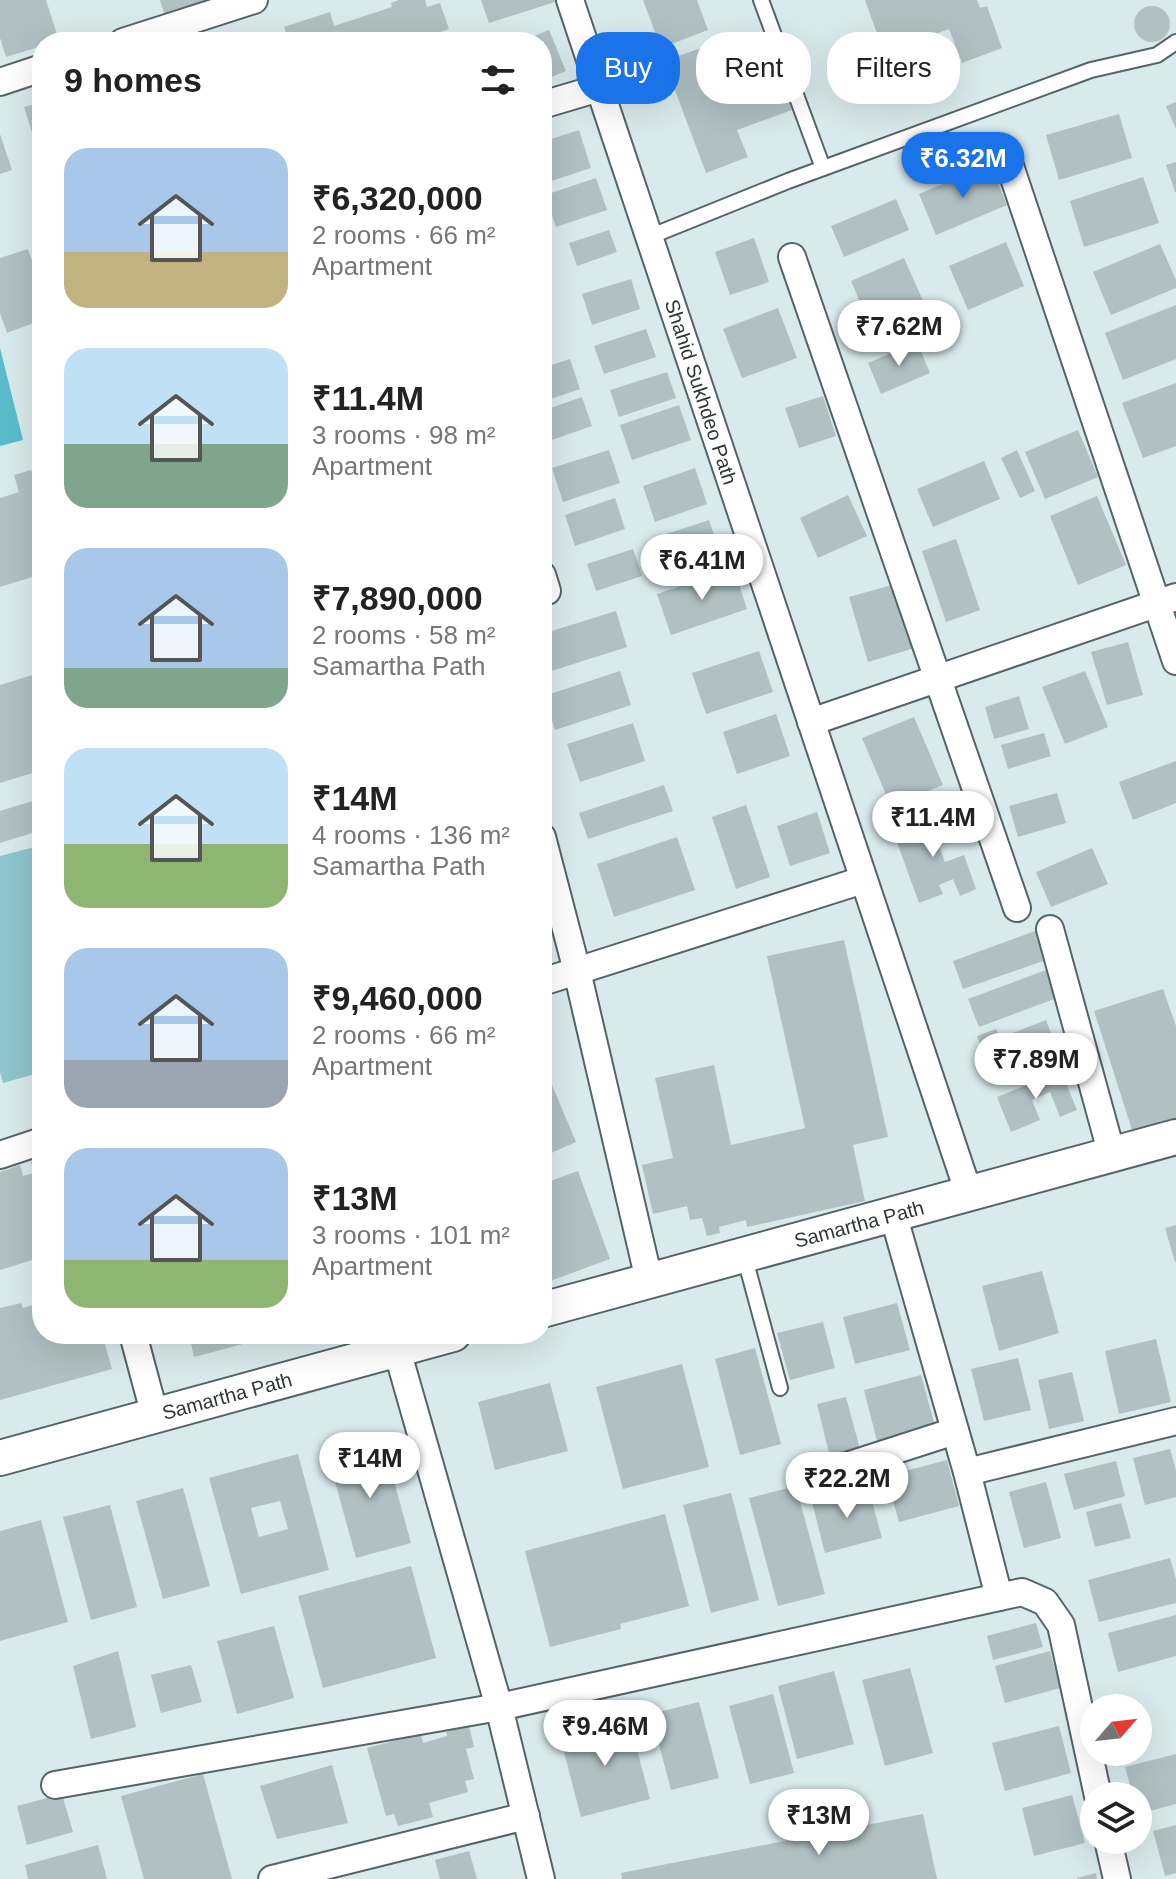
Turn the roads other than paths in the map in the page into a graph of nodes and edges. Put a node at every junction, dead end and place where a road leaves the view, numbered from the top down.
1 (254, 0) edge
2 (570, 0) edge
3 (761, 0) edge
4 (154, 32) edge
5 (581, 32) edge
6 (1176, 42) edge
7 (32, 71) edge
8 (0, 82) edge
9 (576, 95) edge
10 (552, 102) edge
11 (604, 104) edge
12 (1006, 154) dead end
13 (823, 168) junction
14 (649, 237) junction
15 (792, 257) dead end
16 (1167, 600) edge
17 (1176, 661) edge
18 (938, 678) junction
19 (811, 722) junction
20 (552, 875) edge
21 (863, 880) junction
22 (1017, 908) dead end
23 (1050, 929) dead end
24 (577, 971) junction
25 (552, 979) edge
26 (1176, 1137) edge
27 (32, 1144) edge
28 (0, 1155) edge
29 (1112, 1155) junction
30 (969, 1194) junction
31 (893, 1214) junction
32 (743, 1255) junction
33 (649, 1280) junction
34 (552, 1307) edge
35 (136, 1344) edge
36 (418, 1344) edge
37 (397, 1350) junction
38 (780, 1388) dead end
39 (155, 1416) junction
40 (1176, 1421) edge
41 (955, 1431) junction
42 (0, 1457) edge
43 (967, 1472) junction
44 (806, 1479) dead end
45 (999, 1597) junction
46 (499, 1707) junction
47 (1095, 1782) edge
48 (55, 1785) dead end
49 (526, 1816) junction
50 (1111, 1854) edge
51 (272, 1879) edge
52 (541, 1879) edge
53 (1117, 1879) edge

1 - 4 street
2 - 5 street, Shahid Sukhdeo Path
3 - 13 lane
6 - 13 lane
7 - 8 street
9 - 10 street
11 - 14 street, Shahid Sukhdeo Path
12 - 16 street
13 - 14 lane
14 - 19 street, Shahid Sukhdeo Path
15 - 18 street
16 - 17 street
16 - 18 street
18 - 19 street
18 - 22 street
19 - 21 street, Shahid Sukhdeo Path
20 - 24 street
21 - 24 street
21 - 30 street, Shahid Sukhdeo Path
23 - 29 street
24 - 25 street
24 - 33 street
26 - 29 street, Samartha Path
27 - 28 street
29 - 30 street, Samartha Path
30 - 31 street, Samartha Path
31 - 32 street, Samartha Path
31 - 41 street
32 - 33 street, Samartha Path
32 - 38 lane
33 - 34 street, Samartha Path
35 - 39 street
36 - 37 street, Samartha Path
37 - 39 street, Samartha Path
37 - 46 street
39 - 42 street, Samartha Path
40 - 43 street
41 - 43 street
41 - 44 street
43 - 45 street
45 - 46 street
45 - 47 street
46 - 48 street
46 - 49 street
49 - 51 street
49 - 52 street
50 - 53 street

